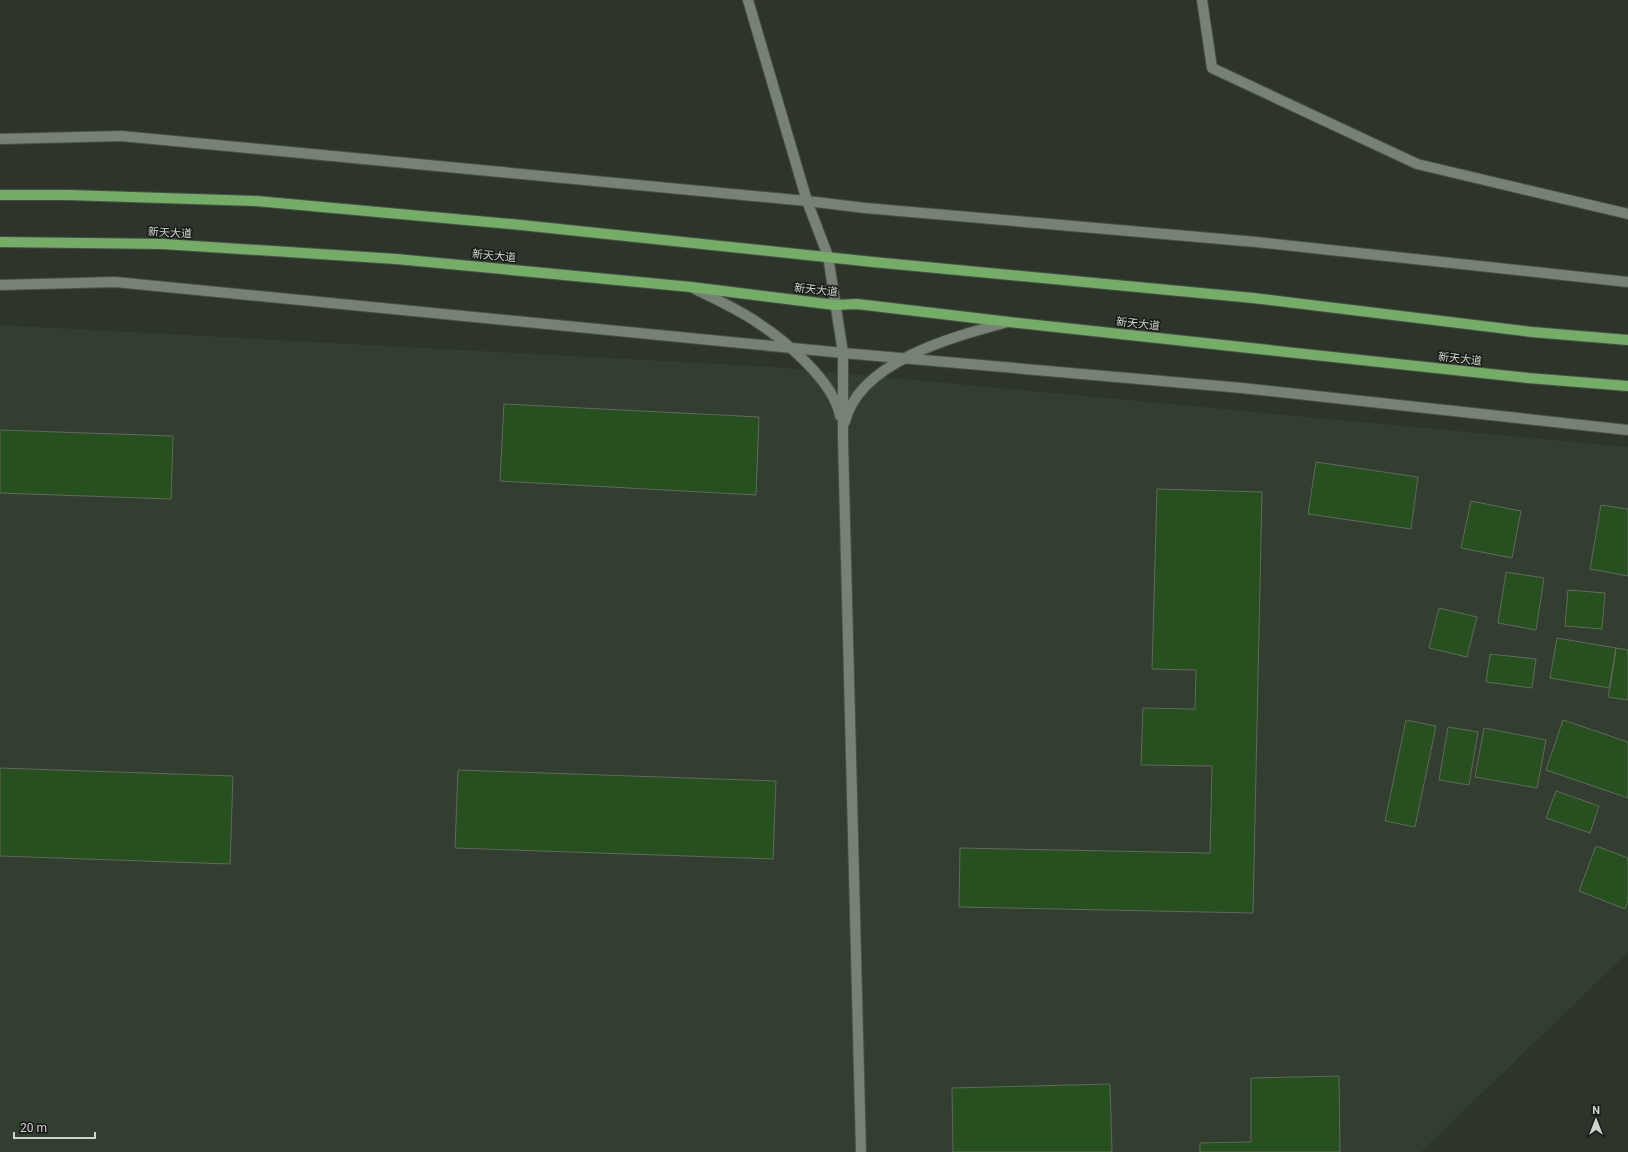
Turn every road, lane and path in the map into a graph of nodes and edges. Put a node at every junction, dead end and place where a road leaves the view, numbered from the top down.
1 (748, 0) edge
2 (1202, 0) edge
3 (0, 139) edge
4 (0, 195) edge
5 (807, 201) junction
6 (1628, 214) edge
7 (0, 242) edge
8 (828, 256) junction
9 (1628, 282) edge
10 (0, 285) edge
11 (692, 287) junction
12 (835, 305) junction
13 (1009, 322) junction
14 (1628, 340) edge
15 (792, 348) junction
16 (843, 354) junction
17 (904, 358) junction
18 (1628, 386) edge
19 (1628, 430) edge
20 (843, 440) junction
21 (861, 1152) edge

1 - 5 street
2 - 6 street
3 - 5 street
4 - 8 main road
5 - 8 street
5 - 9 street
7 - 11 main road, 新天大道
8 - 12 street
8 - 14 main road
10 - 15 street
11 - 12 main road, 新天大道
11 - 15 street
12 - 13 main road, 新天大道
12 - 16 street
13 - 17 street
13 - 18 main road, 新天大道
15 - 16 street
15 - 20 street
16 - 17 street
16 - 20 street
17 - 19 street
17 - 20 street
20 - 21 street

